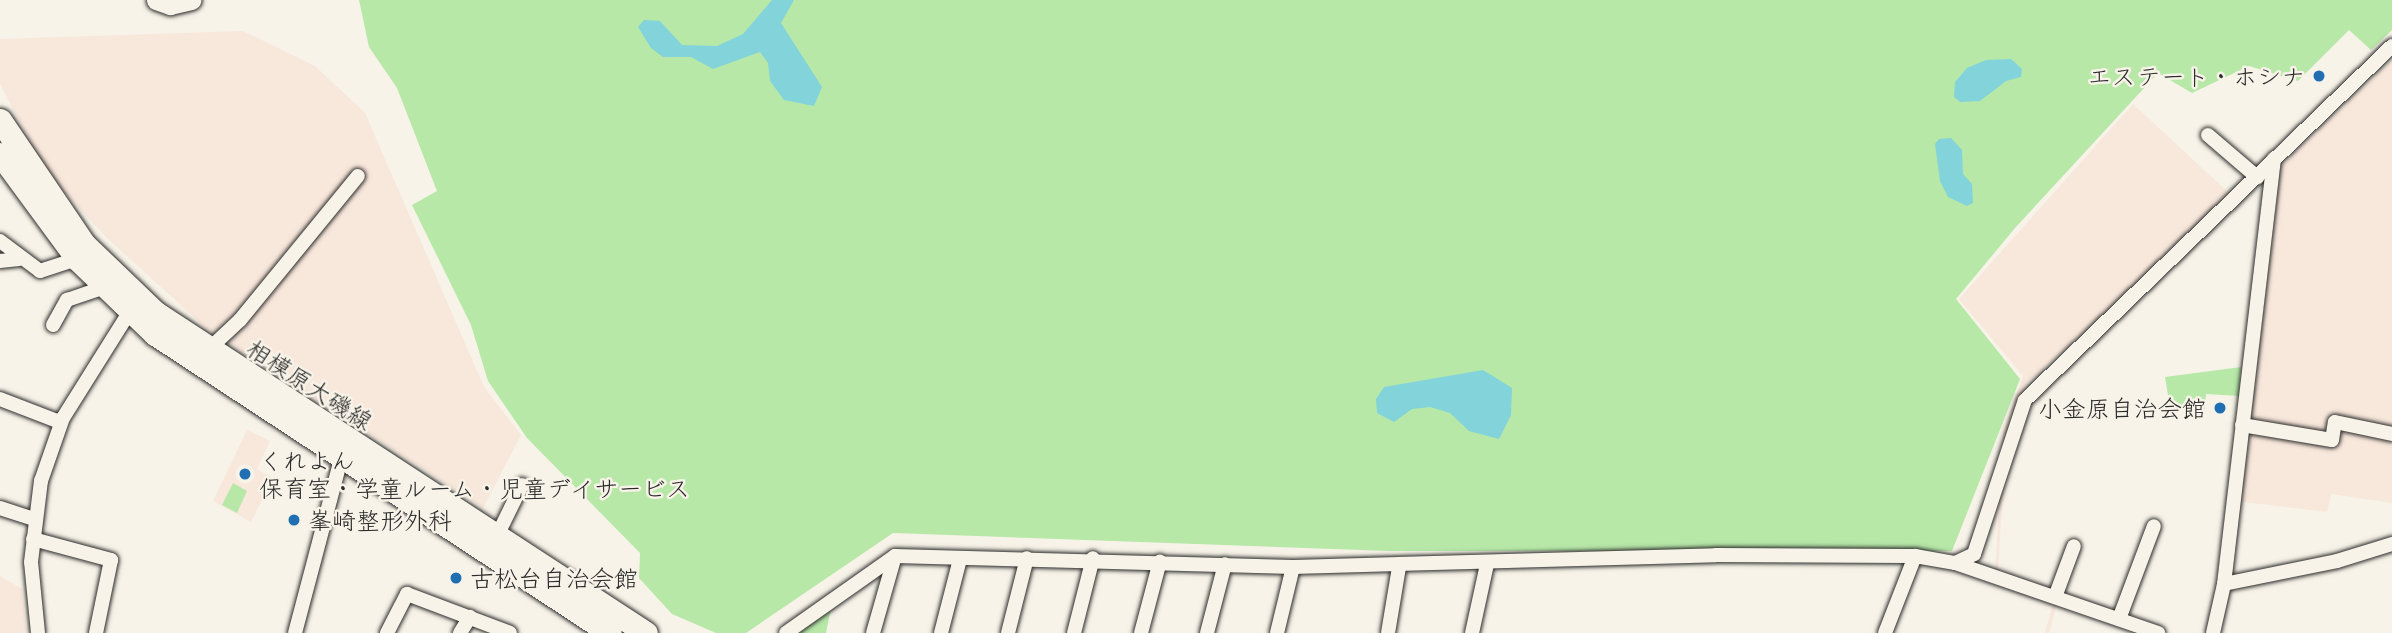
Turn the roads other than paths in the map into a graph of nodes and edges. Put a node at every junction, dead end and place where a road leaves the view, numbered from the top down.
1 (156, 0) edge
2 (191, 0) edge
3 (2392, 46) edge
4 (0, 120) edge
5 (2208, 135) dead end
6 (0, 154) edge
7 (2274, 159) junction
8 (358, 176) dead end
9 (2257, 177) junction
10 (0, 241) edge
11 (19, 259) junction
12 (77, 259) junction
13 (0, 261) edge
14 (104, 287) junction
15 (134, 305) junction
16 (53, 325) dead end
17 (208, 350) junction
18 (0, 399) edge
19 (60, 422) junction
20 (2242, 425) junction
21 (2392, 434) edge
22 (341, 459) junction
23 (522, 485) dead end
24 (0, 508) edge
25 (34, 519) junction
26 (2154, 526) dead end
27 (496, 538) junction
28 (33, 539) junction
29 (2392, 544) edge
30 (2074, 546) dead end
31 (895, 556) junction
32 (1915, 556) junction
33 (1027, 558) junction
34 (1093, 558) junction
35 (960, 559) junction
36 (1160, 561) junction
37 (1955, 563) junction
38 (1225, 564) junction
39 (1487, 564) junction
40 (1399, 566) junction
41 (1293, 567) junction
42 (2224, 584) junction
43 (2056, 597) junction
44 (470, 617) junction
45 (2119, 620) junction
46 (38, 633) edge
47 (96, 633) edge
48 (295, 633) edge
49 (387, 633) edge
50 (460, 633) edge
51 (510, 633) edge
52 (610, 633) edge
53 (646, 633) edge
54 (786, 633) edge
55 (873, 633) edge
56 (941, 633) edge
57 (1008, 633) edge
58 (1074, 633) edge
59 (1142, 633) edge
60 (1207, 633) edge
61 (1277, 633) edge
62 (1388, 633) edge
63 (1472, 633) edge
64 (1885, 633) edge
65 (2158, 633) edge
66 (2213, 633) edge

1 - 2 street
3 - 7 street
4 - 15 main road, 相模原大磯線
5 - 9 street
6 - 12 main road, 相模原大磯線
7 - 9 street
7 - 20 street
8 - 17 street
9 - 37 street
10 - 11 street
11 - 12 street
11 - 13 street
12 - 14 main road, 相模原大磯線
14 - 15 main road, 相模原大磯線
14 - 16 street
15 - 17 main road, 相模原大磯線
15 - 19 street
15 - 22 main road, 相模原大磯線
17 - 27 main road, 相模原大磯線
18 - 19 street
19 - 25 street
20 - 21 street
20 - 42 street
22 - 48 street
22 - 52 main road, 相模原大磯線
23 - 27 street
24 - 25 street
25 - 28 street
26 - 45 street
27 - 53 main road, 相模原大磯線
28 - 46 street
28 - 47 street
29 - 42 street
30 - 43 street
31 - 35 street
31 - 54 street
31 - 55 street
32 - 37 street
32 - 39 street
32 - 64 street
33 - 34 street
33 - 35 street
33 - 57 street
34 - 36 street
34 - 58 street
35 - 56 street
36 - 38 street
36 - 59 street
37 - 43 street
38 - 41 street
38 - 60 street
39 - 40 street
39 - 63 street
40 - 41 street
40 - 62 street
41 - 61 street
42 - 66 street
43 - 45 street
44 - 49 street
44 - 50 street
44 - 51 street
45 - 65 street

